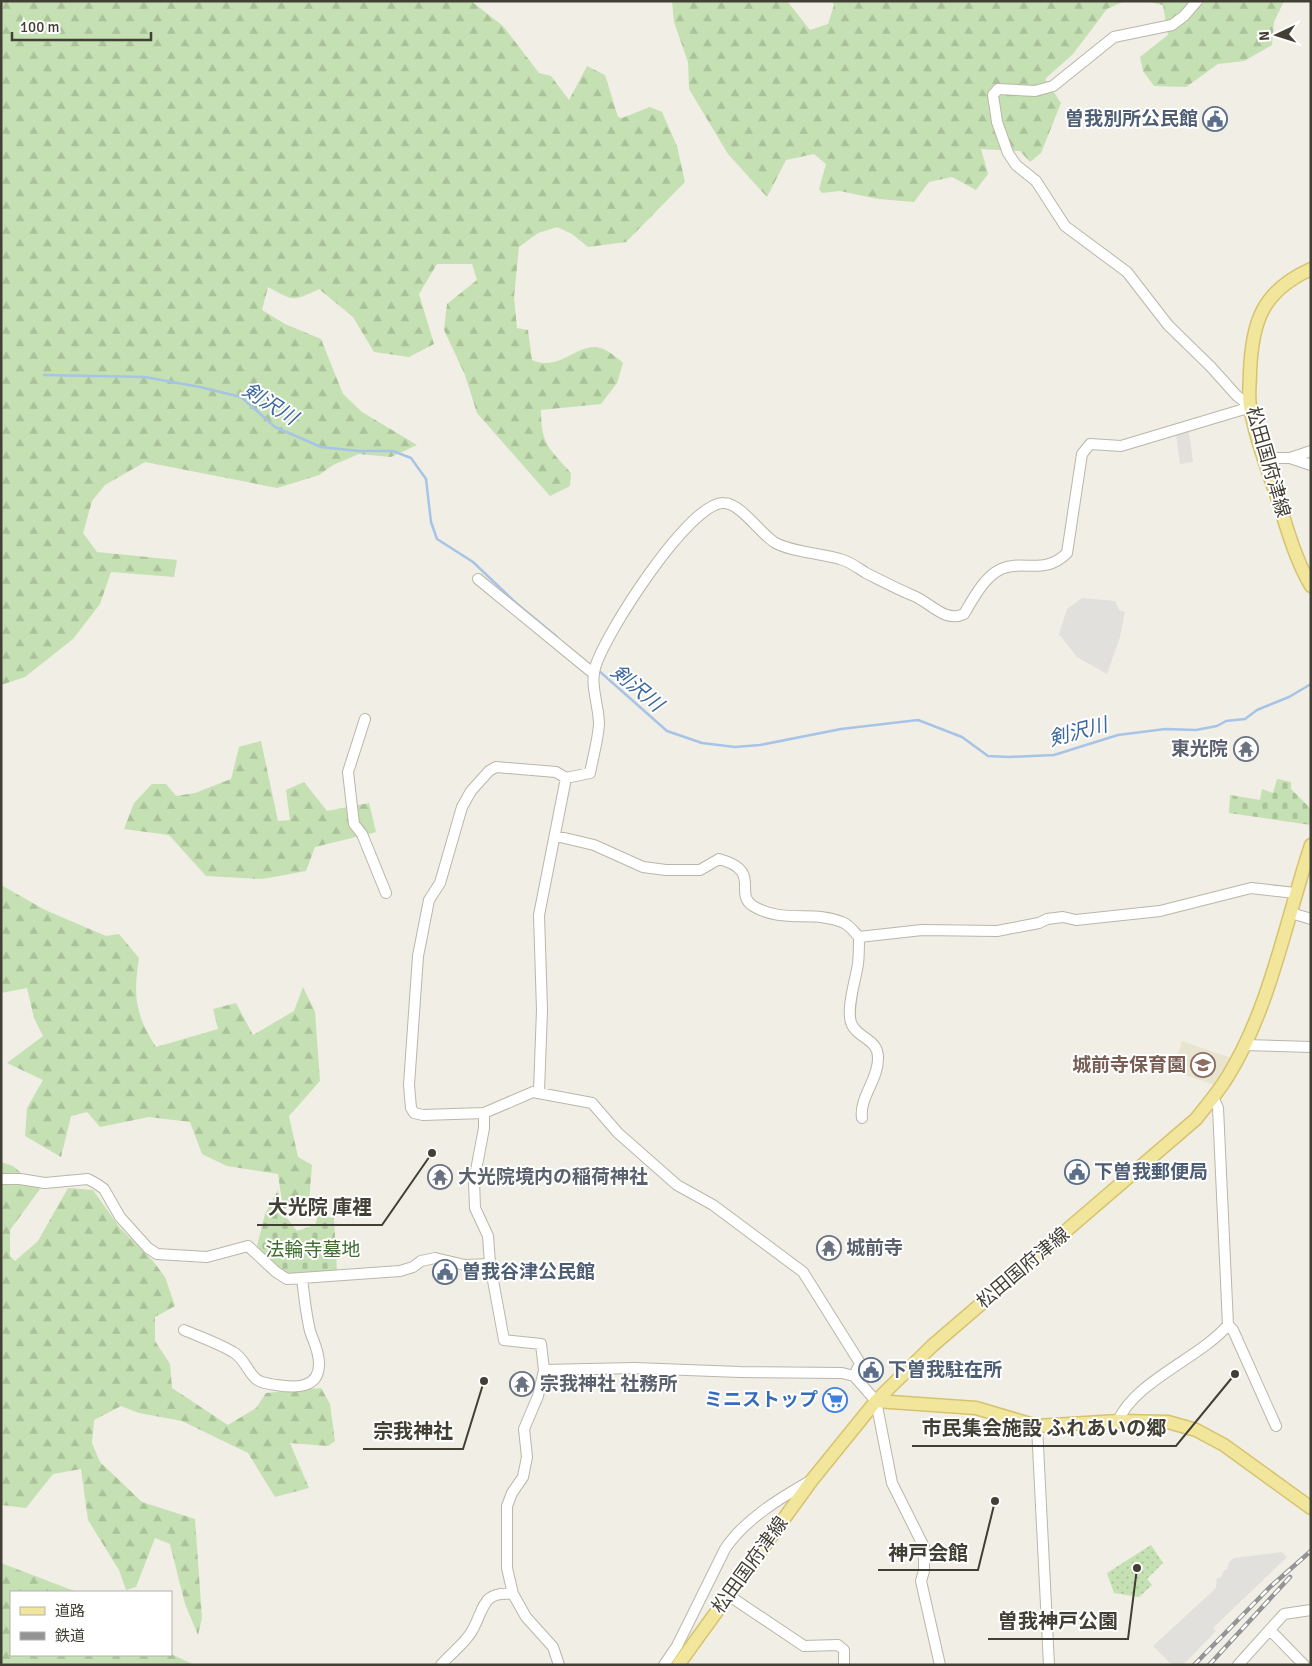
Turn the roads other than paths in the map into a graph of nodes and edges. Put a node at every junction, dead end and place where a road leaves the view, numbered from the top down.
1 (1197, 1) edge
2 (1311, 269) edge
3 (1249, 405) junction
4 (1311, 451) edge
5 (1264, 458) junction
6 (1290, 458) junction
7 (1311, 465) edge
8 (478, 579) dead end
9 (1311, 586) edge
10 (595, 669) junction
11 (364, 719) dead end
12 (566, 778) junction
13 (556, 836) junction
14 (1311, 845) edge
15 (386, 893) dead end
16 (1295, 894) junction
17 (1291, 913) junction
18 (1311, 919) edge
19 (859, 937) junction
20 (1244, 1045) junction
21 (1311, 1047) edge
22 (539, 1091) junction
23 (1213, 1097) junction
24 (484, 1114) junction
25 (862, 1118) dead end
26 (1, 1179) edge
27 (490, 1264) junction
28 (302, 1278) junction
29 (1228, 1325) junction
30 (184, 1330) dead end
31 (544, 1370) junction
32 (854, 1376) junction
33 (876, 1401) junction
34 (1118, 1421) junction
35 (1037, 1426) junction
36 (1276, 1426) dead end
37 (812, 1480) junction
38 (1311, 1508) edge
39 (513, 1594) junction
40 (728, 1595) junction
41 (1311, 1610) edge
42 (1270, 1630) junction
43 (441, 1665) edge
44 (559, 1665) edge
45 (664, 1665) edge
46 (678, 1665) edge
47 (844, 1665) edge
48 (940, 1665) edge
49 (1049, 1665) edge
50 (1238, 1665) edge
51 (1304, 1665) edge

1 - 3 street
2 - 3 main road, 松田国府津線
3 - 5 main road, 松田国府津線
3 - 10 street
4 - 6 street
5 - 6 street
5 - 9 main road, 松田国府津線
6 - 7 street
8 - 10 street
10 - 12 street
11 - 15 street
12 - 13 street
12 - 24 street
13 - 19 street
13 - 22 street
14 - 16 main road, 松田国府津線
16 - 17 main road, 松田国府津線
16 - 19 street
17 - 18 street
17 - 20 main road, 松田国府津線
19 - 25 street
20 - 21 street
20 - 23 main road, 松田国府津線
22 - 24 street
22 - 32 street
23 - 29 street
23 - 33 main road, 松田国府津線
24 - 27 street
26 - 28 street
27 - 28 street
27 - 31 street
28 - 30 street
29 - 34 street
29 - 36 street
31 - 32 street
31 - 39 street
32 - 33 street
33 - 35 main road
33 - 37 main road, 松田国府津線
33 - 48 street
34 - 35 main road
34 - 38 main road
35 - 49 street
37 - 40 main road, 松田国府津線
37 - 45 street
39 - 43 street
39 - 44 street
40 - 46 main road, 松田国府津線
40 - 47 street
41 - 42 street
42 - 50 street
42 - 51 street

